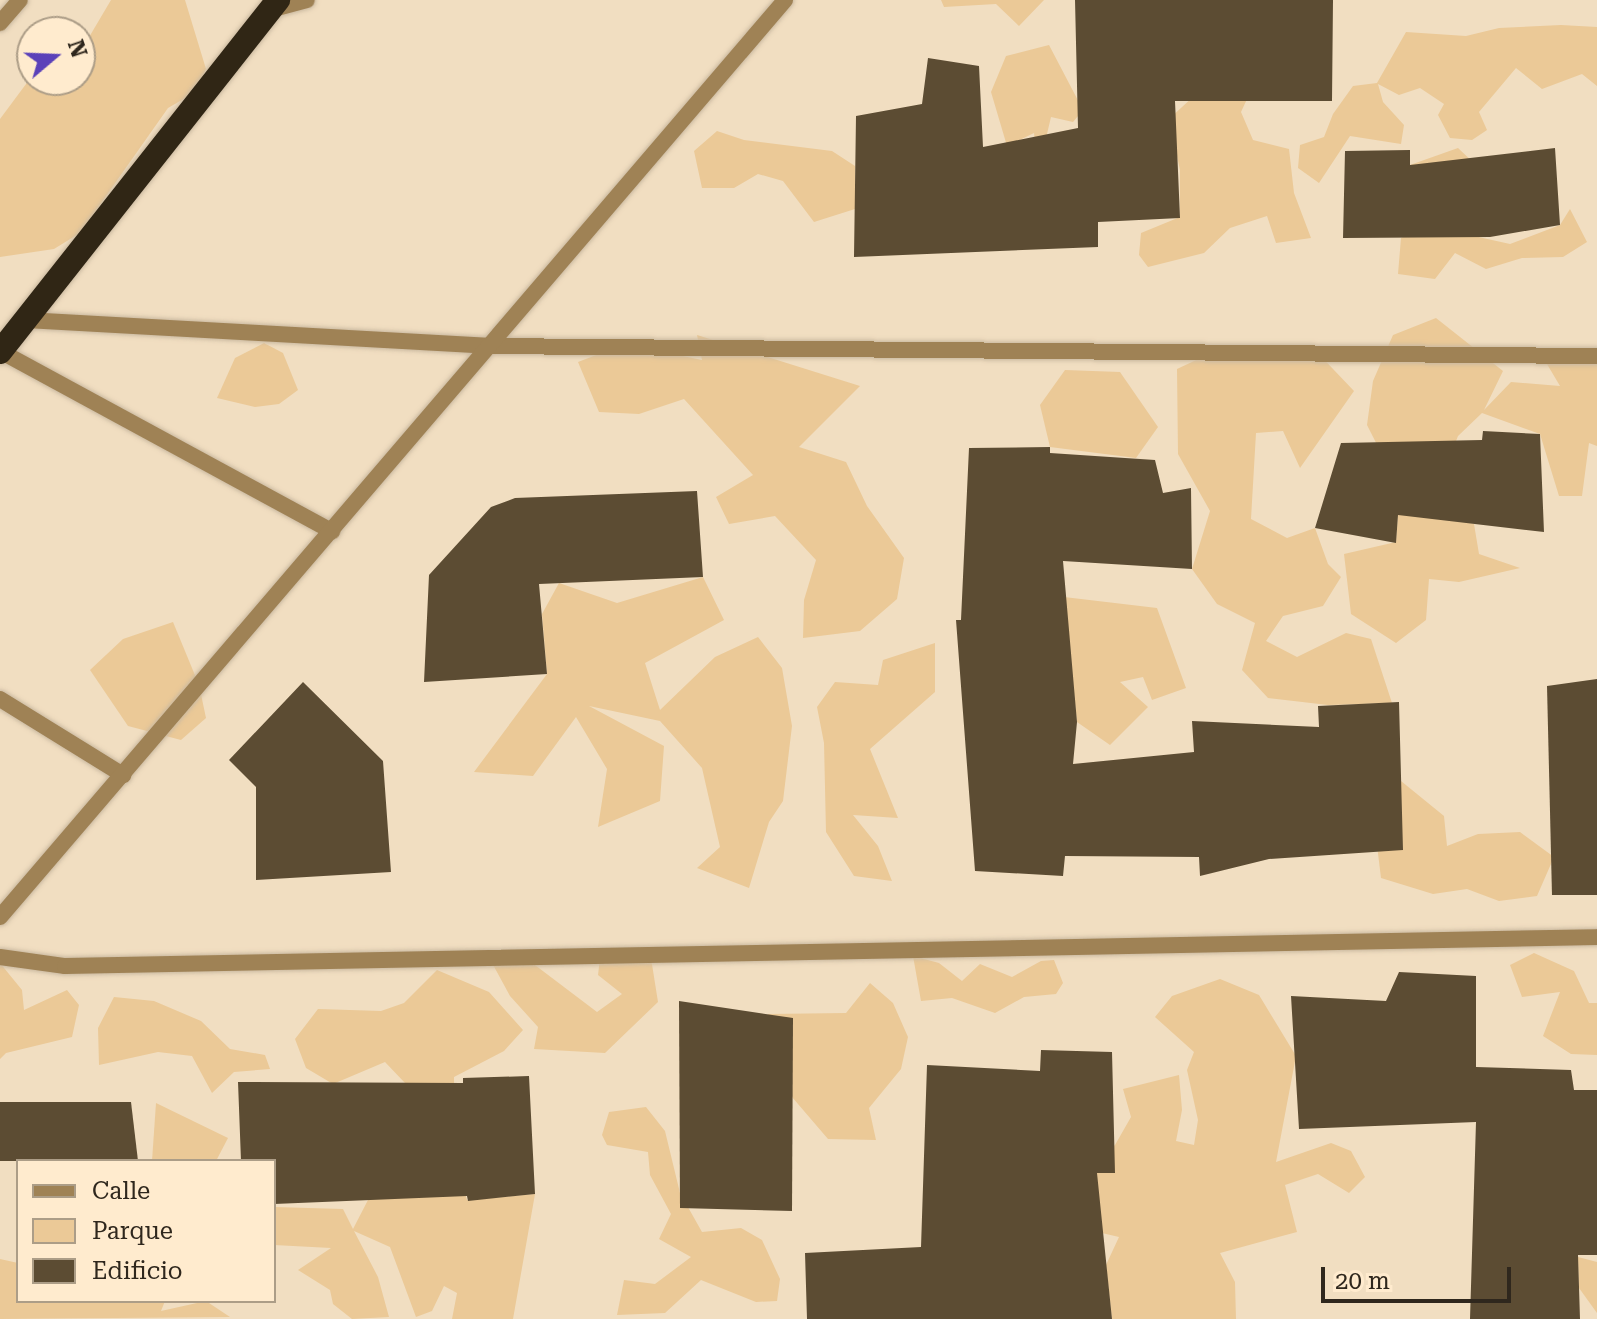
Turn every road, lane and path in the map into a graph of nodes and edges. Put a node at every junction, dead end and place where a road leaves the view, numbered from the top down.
1 (20, 0) edge
2 (307, 0) edge
3 (785, 0) edge
4 (270, 2) edge
5 (0, 23) edge
6 (25, 320) junction
7 (488, 346) junction
8 (0, 351) edge
9 (1597, 356) edge
10 (332, 531) junction
11 (0, 699) edge
12 (123, 775) junction
13 (0, 917) edge
14 (1597, 937) edge
15 (0, 957) edge

1 - 5 street
2 - 4 street
3 - 7 street
4 - 6 highway
6 - 7 street
6 - 8 highway
7 - 9 street
7 - 10 street
8 - 10 street
10 - 12 street
11 - 12 street
12 - 13 street
14 - 15 street

